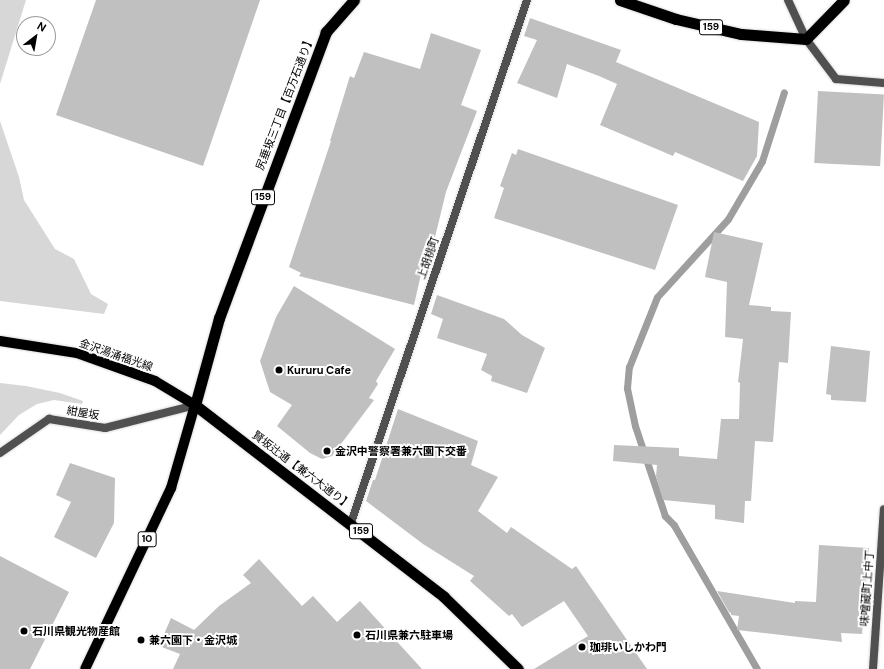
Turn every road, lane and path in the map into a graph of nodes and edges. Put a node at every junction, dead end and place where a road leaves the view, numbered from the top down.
1 (354, 0) edge
2 (526, 0) edge
3 (620, 0) edge
4 (788, 0) edge
5 (844, 0) edge
6 (806, 39) junction
7 (884, 83) edge
8 (0, 341) edge
9 (195, 405) junction
10 (0, 453) edge
11 (884, 509) edge
12 (351, 523) junction
13 (85, 669) edge
14 (518, 669) edge
15 (873, 669) edge

1 - 9 highway, 尻垂坂三丁目【百万石通り】 / 159
2 - 12 street, 上胡桃町
3 - 6 highway, 159
4 - 6 street
5 - 6 highway
6 - 7 street
8 - 9 main road, 金沢湯涌福光線
9 - 10 street, 紺屋坂
9 - 12 highway, 賢坂辻通【兼六大通り】 / 159
9 - 13 main road, 10
11 - 15 street, 味噌蔵町上中丁
12 - 14 highway, 賢坂辻通【兼六大通り】 / 159

